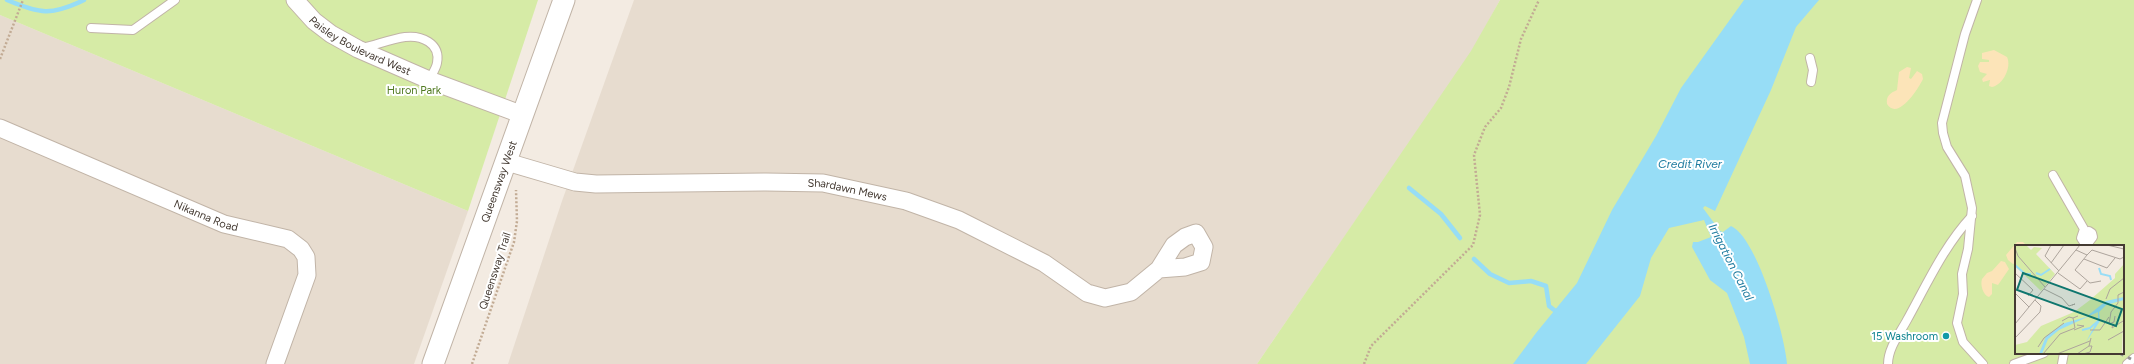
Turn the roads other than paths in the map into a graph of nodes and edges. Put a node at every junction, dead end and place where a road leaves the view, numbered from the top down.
1 (175, 0) edge
2 (295, 0) edge
3 (564, 0) edge
4 (1976, 0) edge
5 (91, 28) dead end
6 (358, 50) junction
7 (1810, 58) dead end
8 (429, 80) junction
9 (1811, 82) dead end
10 (523, 116) junction
11 (0, 128) edge
12 (507, 162) junction
13 (2052, 175) dead end
14 (1972, 216) junction
15 (2087, 245) edge
16 (1159, 269) dead end
17 (2041, 354) edge
18 (2064, 354) edge
19 (2134, 358) edge
20 (275, 364) edge
21 (433, 364) edge
22 (1888, 364) edge
23 (1984, 364) edge
24 (2014, 364) edge
25 (2062, 364) edge
26 (2127, 364) edge

1 - 5 lane
2 - 6 street, Paisley Boulevard West
3 - 10 street, Queensway West
4 - 14 lane
6 - 8 street, Paisley Boulevard West
6 - 8 lane
7 - 9 lane
8 - 10 street, Paisley Boulevard West
10 - 12 street, Queensway West
11 - 20 street, Nikanna Road
12 - 16 street, Shardawn Mews
12 - 21 street, Queensway West
13 - 15 lane
14 - 22 lane
14 - 23 lane
17 - 24 lane
18 - 25 lane
19 - 26 lane

